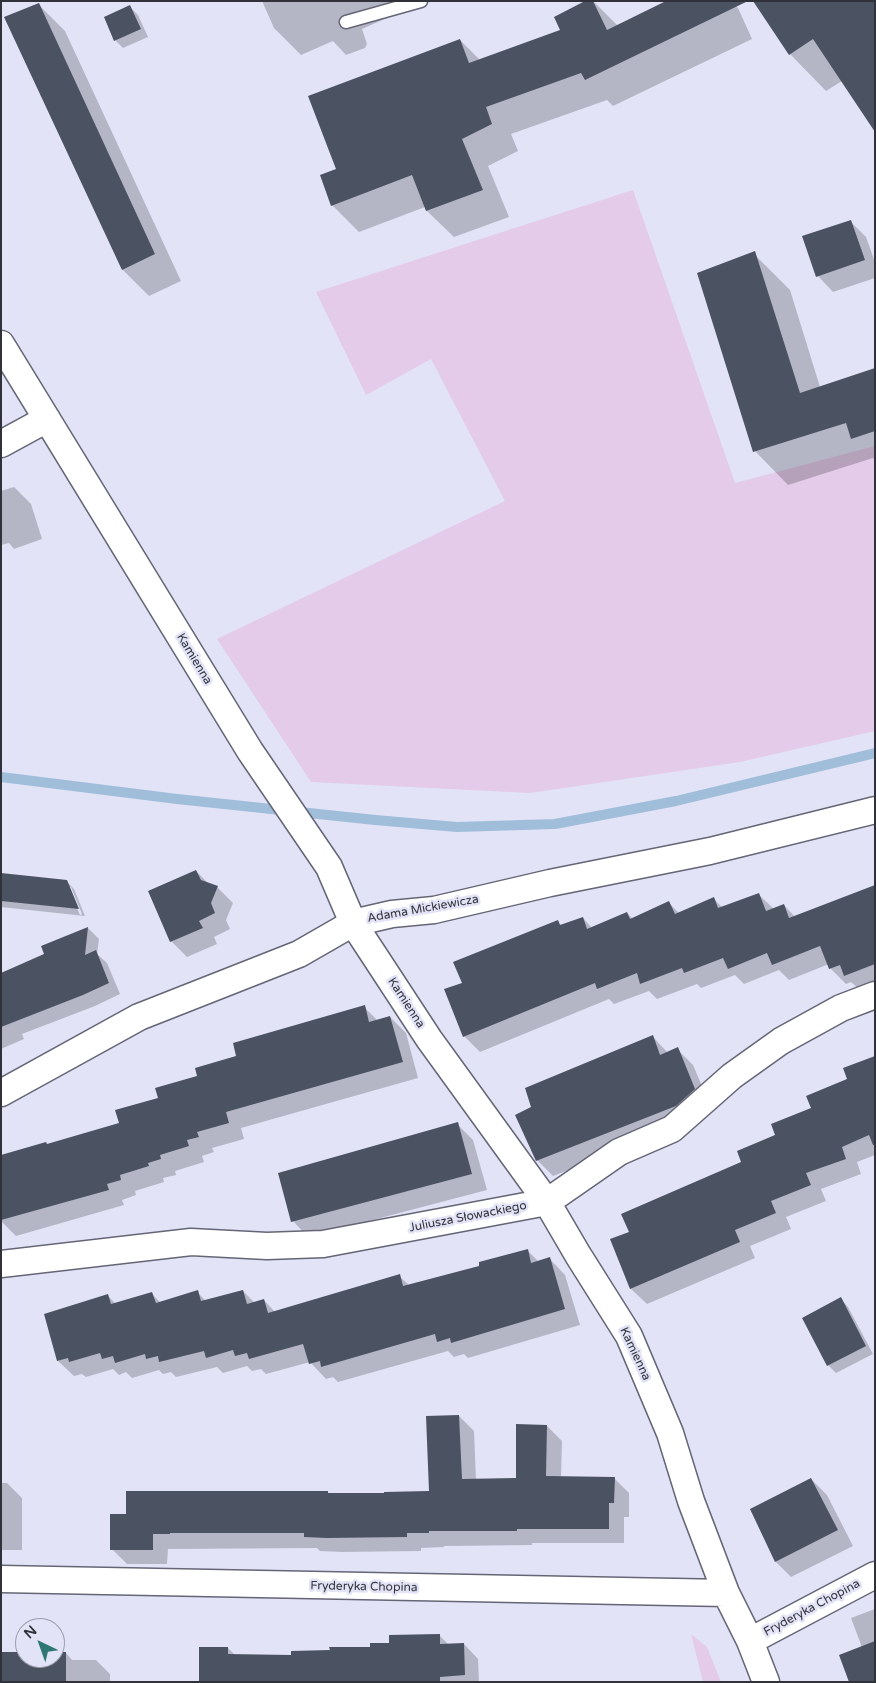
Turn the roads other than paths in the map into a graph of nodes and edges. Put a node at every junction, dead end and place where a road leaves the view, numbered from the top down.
1 (420, 1) edge
2 (346, 22) dead end
3 (1, 344) edge
4 (47, 419) junction
5 (1, 444) edge
6 (875, 810) edge
7 (353, 923) junction
8 (875, 995) edge
9 (1, 1093) edge
10 (547, 1202) junction
11 (1, 1264) edge
12 (875, 1575) edge
13 (1, 1579) edge
14 (726, 1594) junction
15 (750, 1641) junction
16 (766, 1682) edge

1 - 2 lane
3 - 4 street, Kamienna
4 - 5 street
4 - 7 street, Kamienna
6 - 7 street, Adama Mickiewicza
7 - 9 street, Adama Mickiewicza
7 - 10 street, Kamienna
8 - 10 street, Juliusza Słowackiego
10 - 11 street, Juliusza Słowackiego
10 - 14 street, Kamienna
12 - 15 street, Fryderyka Chopina
13 - 14 street, Fryderyka Chopina
14 - 15 street, Kamienna
15 - 16 street, Kamienna

